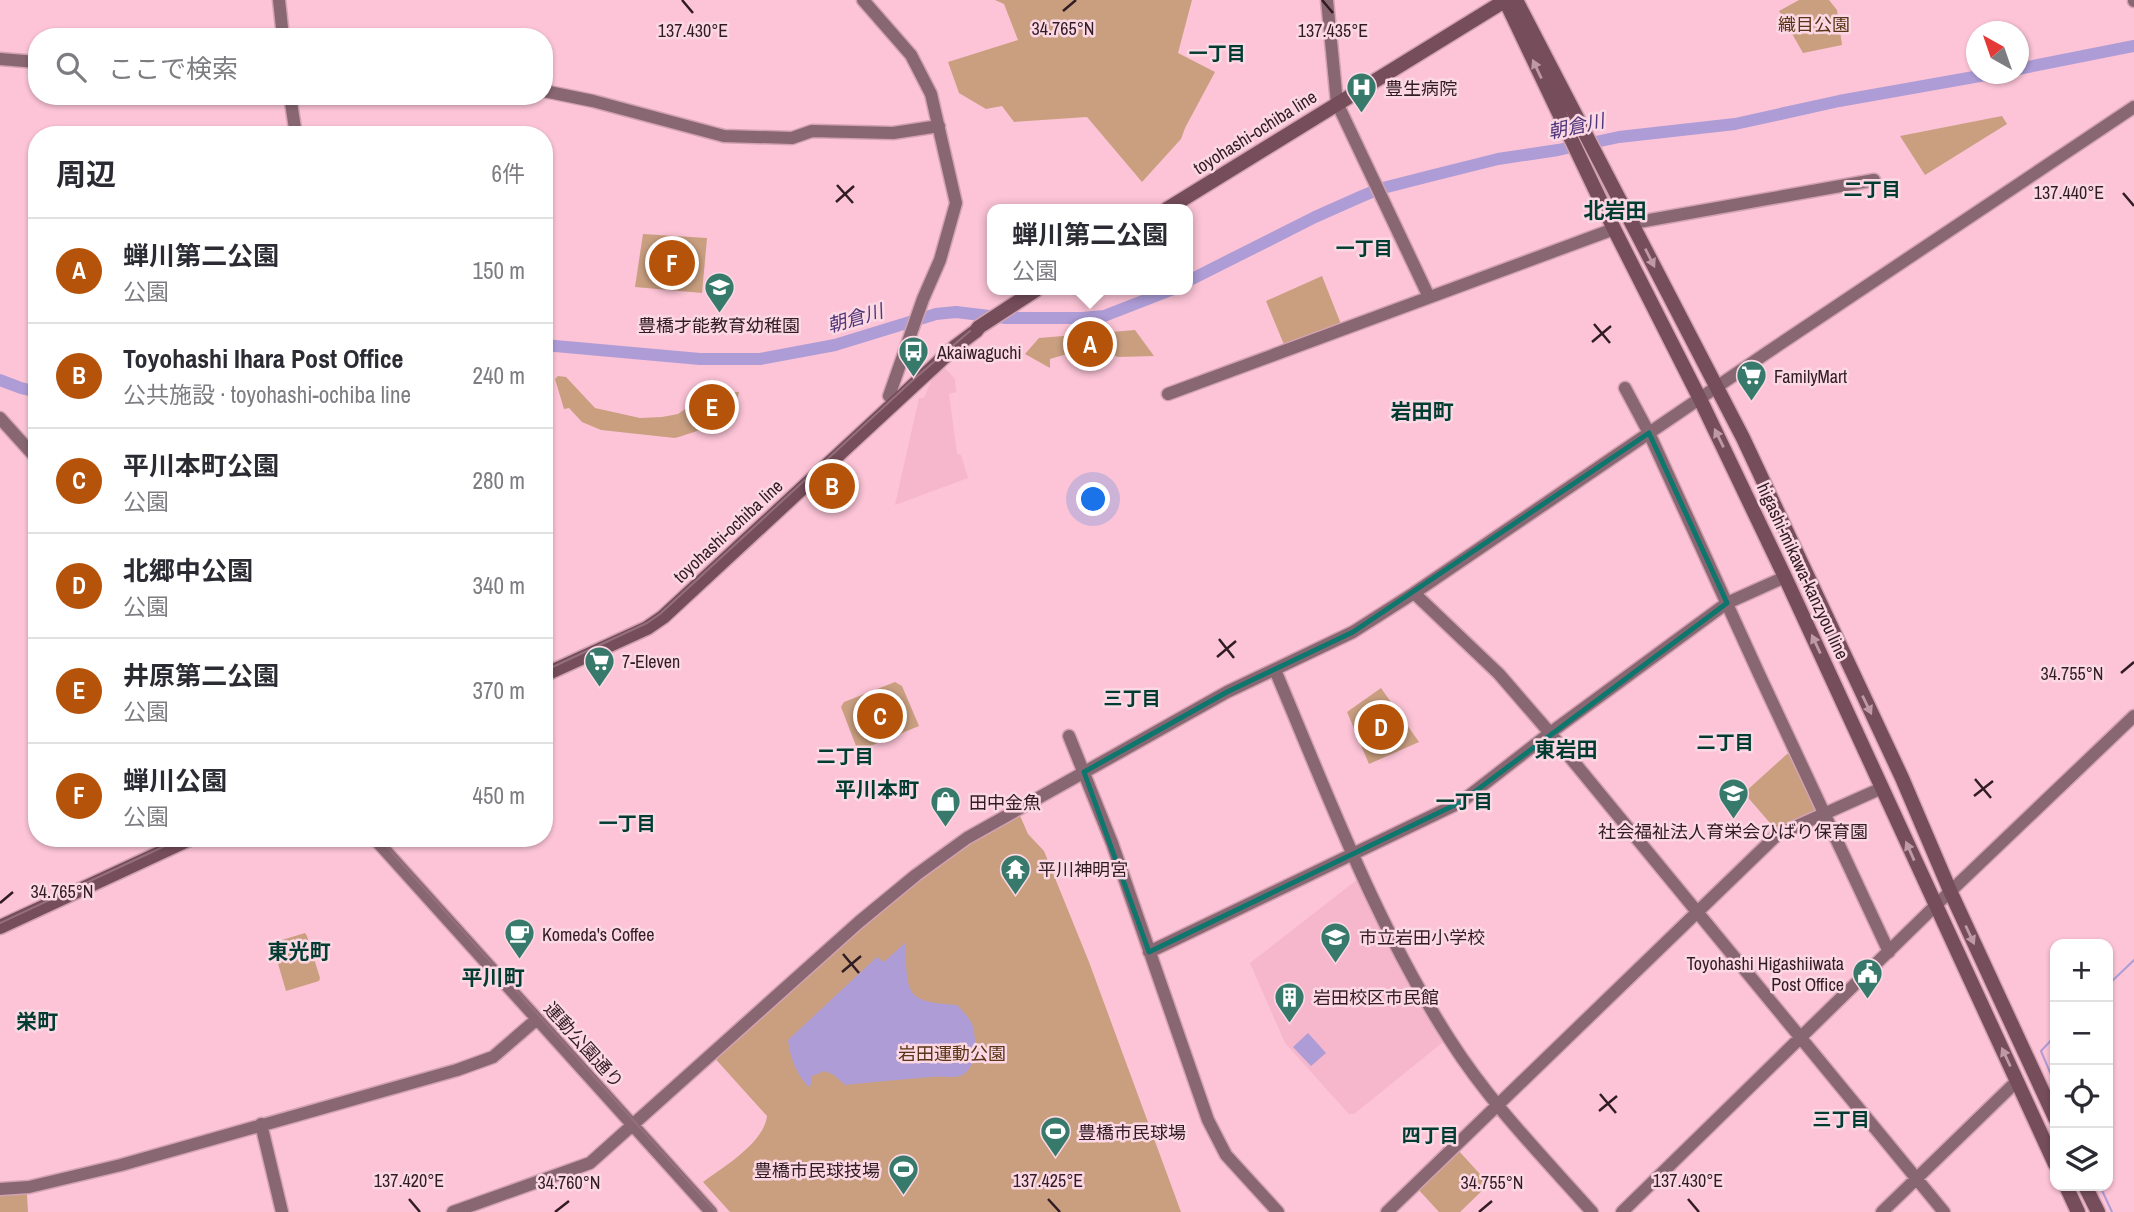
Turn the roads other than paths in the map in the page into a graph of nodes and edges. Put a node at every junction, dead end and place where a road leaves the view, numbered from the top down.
1 (278, 0) edge
2 (863, 0) edge
3 (1327, 0) edge
4 (1505, 0) edge
5 (1517, 0) edge
6 (282, 28) edge
7 (0, 59) edge
8 (28, 61) edge
9 (553, 93) edge
10 (1337, 103) junction
11 (291, 105) edge
12 (2134, 107) edge
13 (295, 126) edge
14 (939, 126) junction
15 (1874, 180) dead end
16 (1175, 204) edge
17 (1633, 223) junction
18 (1614, 229) junction
19 (1028, 295) edge
20 (1429, 297) junction
21 (979, 327) junction
22 (1625, 388) dead end
23 (1716, 388) junction
24 (1168, 394) dead end
25 (889, 396) junction
26 (1700, 399) junction
27 (0, 418) edge
28 (1649, 433) junction
29 (28, 449) edge
30 (1785, 577) junction
31 (1414, 593) junction
32 (1727, 603) junction
33 (553, 662) edge
34 (1275, 670) junction
35 (553, 671) edge
36 (2134, 716) edge
37 (1550, 733) junction
38 (1069, 736) dead end
39 (1084, 772) junction
40 (1882, 788) junction
41 (1824, 814) junction
42 (154, 847) edge
43 (173, 847) edge
44 (382, 847) edge
45 (392, 847) edge
46 (1353, 852) junction
47 (1951, 893) junction
48 (1936, 906) junction
49 (1697, 912) junction
50 (0, 918) edge
51 (0, 927) edge
52 (1149, 952) junction
53 (1889, 952) junction
54 (537, 1019) junction
55 (1801, 1037) junction
56 (2017, 1081) junction
57 (1498, 1106) junction
58 (2050, 1107) edge
59 (635, 1123) junction
60 (261, 1124) junction
61 (2050, 1153) edge
62 (1917, 1179) junction
63 (0, 1189) edge
64 (2068, 1191) edge
65 (2088, 1191) edge
66 (710, 1209) edge
67 (282, 1212) edge
68 (453, 1212) edge
69 (1278, 1212) edge
70 (1387, 1212) edge
71 (1592, 1212) edge
72 (1622, 1212) edge
73 (1882, 1212) edge
74 (1944, 1212) edge
75 (2078, 1212) edge
76 (2098, 1212) edge

1 - 6 street
2 - 14 street
3 - 10 street
4 - 10 main road, toyohashi-ochiba line
18 -> 4 main road, higashi-mikawa-kanzyou line
5 - 17 main road, higashi-mikawa-kanzyou line
7 - 8 street
9 - 14 street
10 - 16 main road, toyohashi-ochiba line
10 - 20 street
11 - 13 street
12 - 23 street
14 - 25 street
15 - 17 street
17 -> 23 main road, higashi-mikawa-kanzyou line
18 - 20 street
18 - 26 main road, higashi-mikawa-kanzyou line
19 - 21 main road, toyohashi-ochiba line
20 - 24 street
21 - 25 main road, toyohashi-ochiba line
21 - 35 main road, toyohashi-ochiba line
22 - 28 street
23 - 26 street
23 -> 47 main road, higashi-mikawa-kanzyou line
25 - 33 main road, toyohashi-ochiba line
26 - 28 street
30 -> 26 main road, higashi-mikawa-kanzyou line
27 - 29 street
28 - 31 street
28 - 32 street
30 - 32 street
40 -> 30 main road, higashi-mikawa-kanzyou line
31 - 34 street
31 - 37 street
32 - 37 street
32 - 41 street
34 - 39 street
34 - 46 street
36 - 47 street
37 - 46 street
37 - 49 street
38 - 39 street
39 - 52 street
39 - 59 street
40 - 41 street
48 -> 40 main road, higashi-mikawa-kanzyou line
41 - 49 street
41 - 53 street
42 - 50 main road
43 - 51 main road
44 - 54 street, 運動公園通り
45 - 59 street, 運動公園通り
46 - 52 street
46 - 57 street
47 - 48 street
47 -> 58 main road, higashi-mikawa-kanzyou line
48 - 53 street
56 -> 48 main road, higashi-mikawa-kanzyou line
49 - 55 street
49 - 57 street
52 - 69 street
53 - 55 street
54 - 59 street, 運動公園通り
54 - 60 street
55 - 62 street
55 - 72 street
56 - 61 main road, higashi-mikawa-kanzyou line
56 - 62 street
57 - 70 street
57 - 71 street
59 - 66 street, 運動公園通り
59 - 68 street
60 - 63 street
60 - 67 street
62 - 73 street
62 - 74 street
64 - 75 main road
65 - 76 main road

